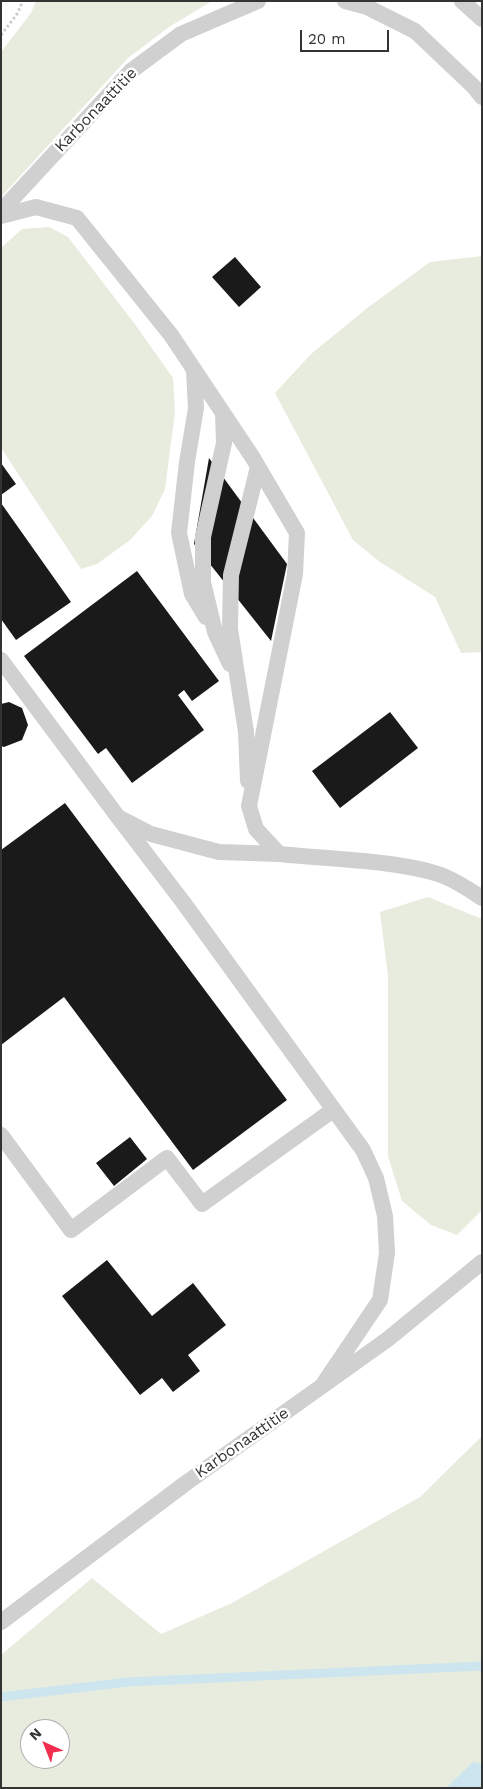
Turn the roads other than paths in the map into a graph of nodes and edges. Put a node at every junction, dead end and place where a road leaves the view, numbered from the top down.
1 (258, 1) edge
2 (345, 1) edge
3 (462, 1) edge
4 (482, 19) edge
5 (482, 97) edge
6 (1, 211) edge
7 (1, 216) edge
8 (194, 369) junction
9 (223, 413) junction
10 (258, 467) junction
11 (215, 632) junction
12 (1, 660) edge
13 (238, 682) junction
14 (249, 806) junction
15 (118, 817) junction
16 (279, 854) junction
17 (482, 898) edge
18 (333, 1110) junction
19 (1, 1135) edge
20 (482, 1262) edge
21 (322, 1386) junction
22 (1, 1622) edge

1 - 6 lane, Karbonaattitie
2 - 5 lane
3 - 4 lane
7 - 8 lane
8 - 9 lane
8 - 11 lane
9 - 10 lane
9 - 11 lane
10 - 13 lane
10 - 14 lane
11 - 13 lane
12 - 15 lane
13 - 14 lane
14 - 16 lane
15 - 16 lane
15 - 18 lane
16 - 17 lane
18 - 19 lane
18 - 21 lane
20 - 21 lane, Karbonaattitie
21 - 22 lane, Karbonaattitie

